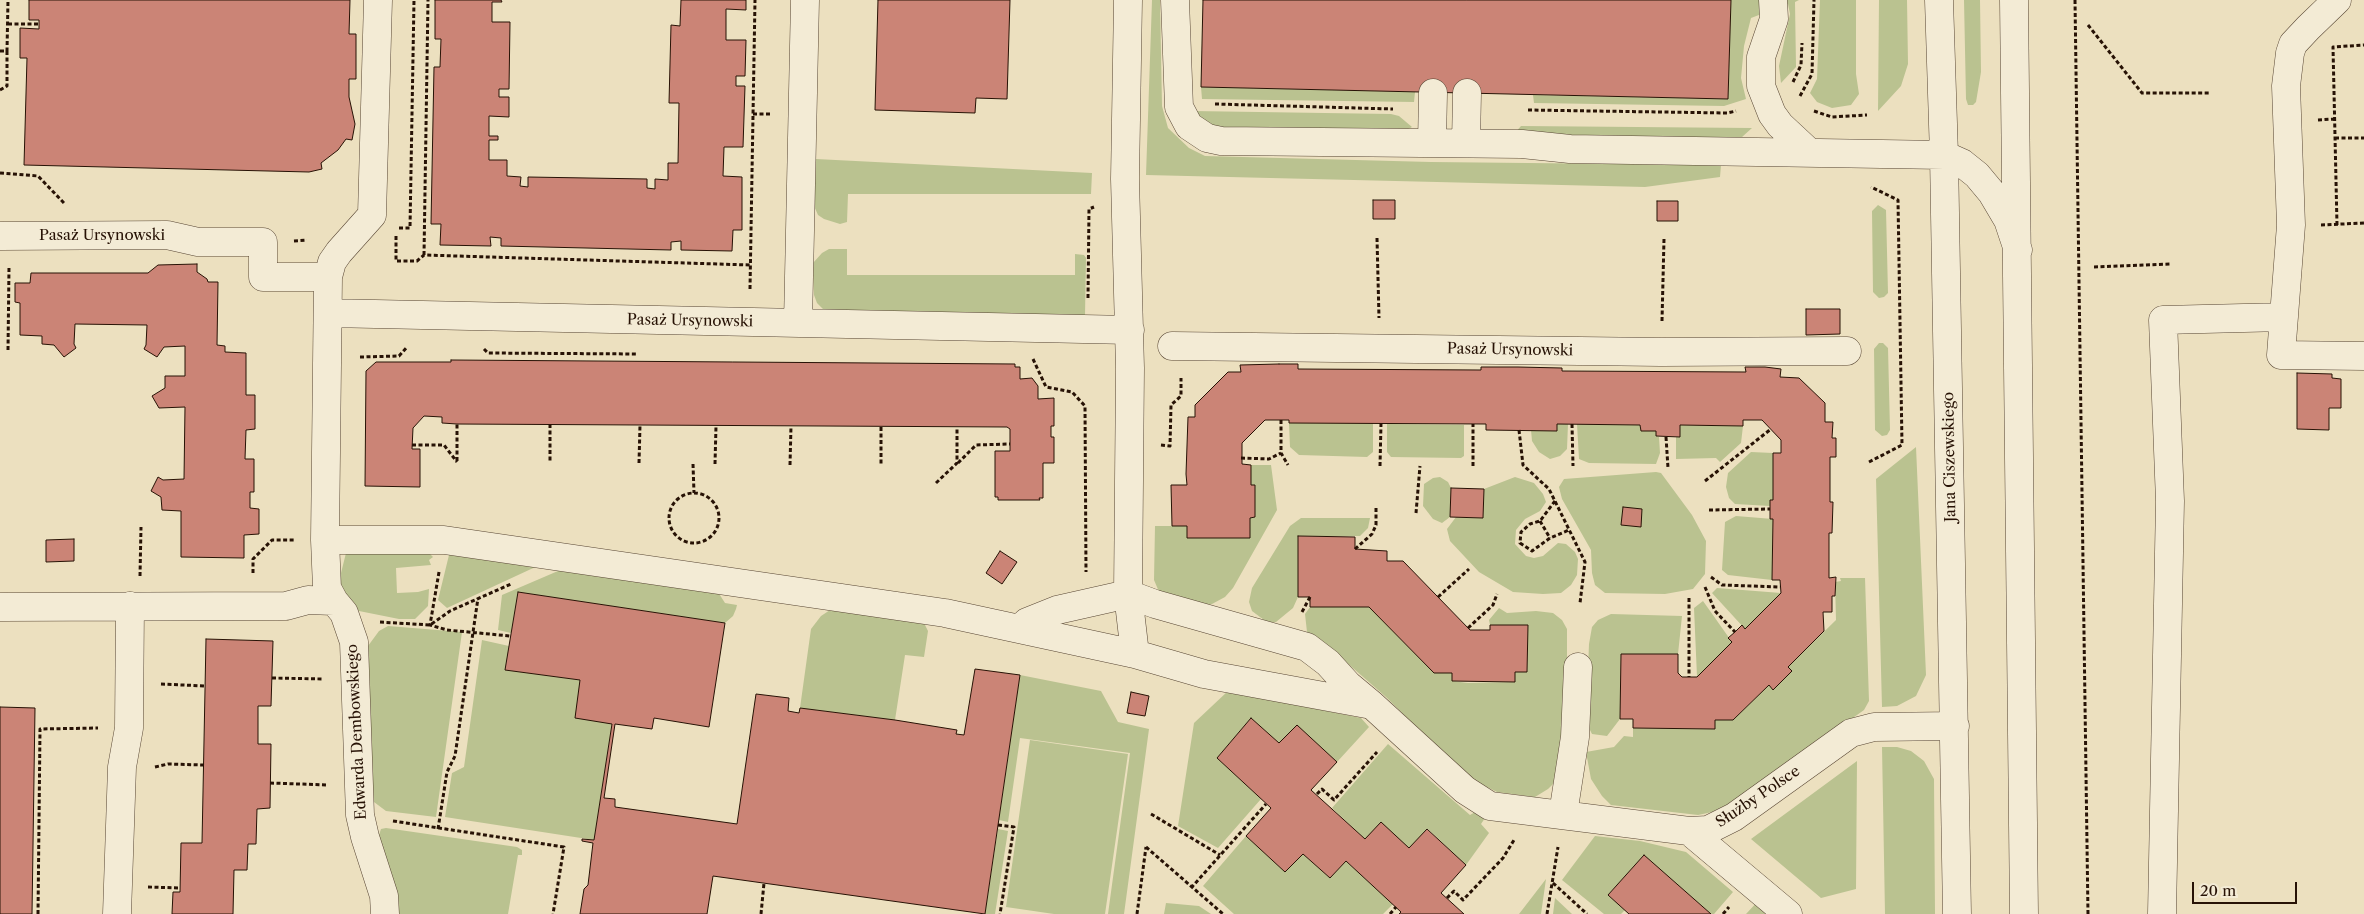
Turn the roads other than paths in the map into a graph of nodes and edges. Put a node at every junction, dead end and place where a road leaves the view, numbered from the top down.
1 (378, 0) edge
2 (805, 0) edge
3 (1128, 0) edge
4 (1175, 0) edge
5 (1773, 0) edge
6 (1939, 0) edge
7 (2014, 0) edge
8 (2337, 0) edge
9 (1433, 93) dead end
10 (1467, 94) dead end
11 (1432, 143) junction
12 (1466, 143) junction
13 (1810, 152) junction
14 (1944, 155) junction
15 (0, 236) edge
16 (2018, 250) junction
17 (328, 277) junction
18 (328, 313) junction
19 (2284, 317) junction
20 (798, 323) junction
21 (1130, 330) junction
22 (1177, 346) road end
23 (1847, 351) dead end
24 (2364, 356) edge
25 (325, 540) junction
26 (1128, 594) junction
27 (135, 606) junction
28 (0, 607) edge
29 (342, 611) junction
30 (1020, 629) junction
31 (1135, 654) junction
32 (1578, 667) dead end
33 (1372, 705) junction
34 (1955, 726) junction
35 (1563, 814) junction
36 (1689, 831) junction
37 (117, 914) edge
38 (385, 914) edge
39 (1788, 914) edge
40 (1957, 914) edge
41 (2024, 914) edge
42 (2162, 914) edge

1 - 17 street
2 - 20 street
3 - 21 street
4 - 11 street
5 - 13 street
6 - 14 street, Jana Ciszewskiego
7 - 16 street
8 - 19 street
9 - 11 street
10 - 12 street
11 - 12 street
12 - 13 street
13 - 14 street
14 - 16 street
14 - 34 street, Jana Ciszewskiego
15 - 17 street, Pasaż Ursynowski
16 - 41 street
17 - 18 street
18 - 20 street, Pasaż Ursynowski
18 - 25 street, Edwarda Dembowskiego
19 - 24 street
19 - 42 street
20 - 21 street, Pasaż Ursynowski
21 - 26 street
22 - 23 street, Pasaż Ursynowski
25 - 29 street, Edwarda Dembowskiego
25 - 30 street
26 - 30 street
26 - 31 street
26 - 33 street, Służby Polsce
27 - 28 street
27 - 29 street
27 - 37 street
29 - 38 street, Edwarda Dembowskiego
30 - 31 street
31 - 33 street
32 - 35 street
33 - 35 street, Służby Polsce
34 - 36 street, Służby Polsce
34 - 40 street, Jana Ciszewskiego
35 - 36 street, Służby Polsce
36 - 39 street

